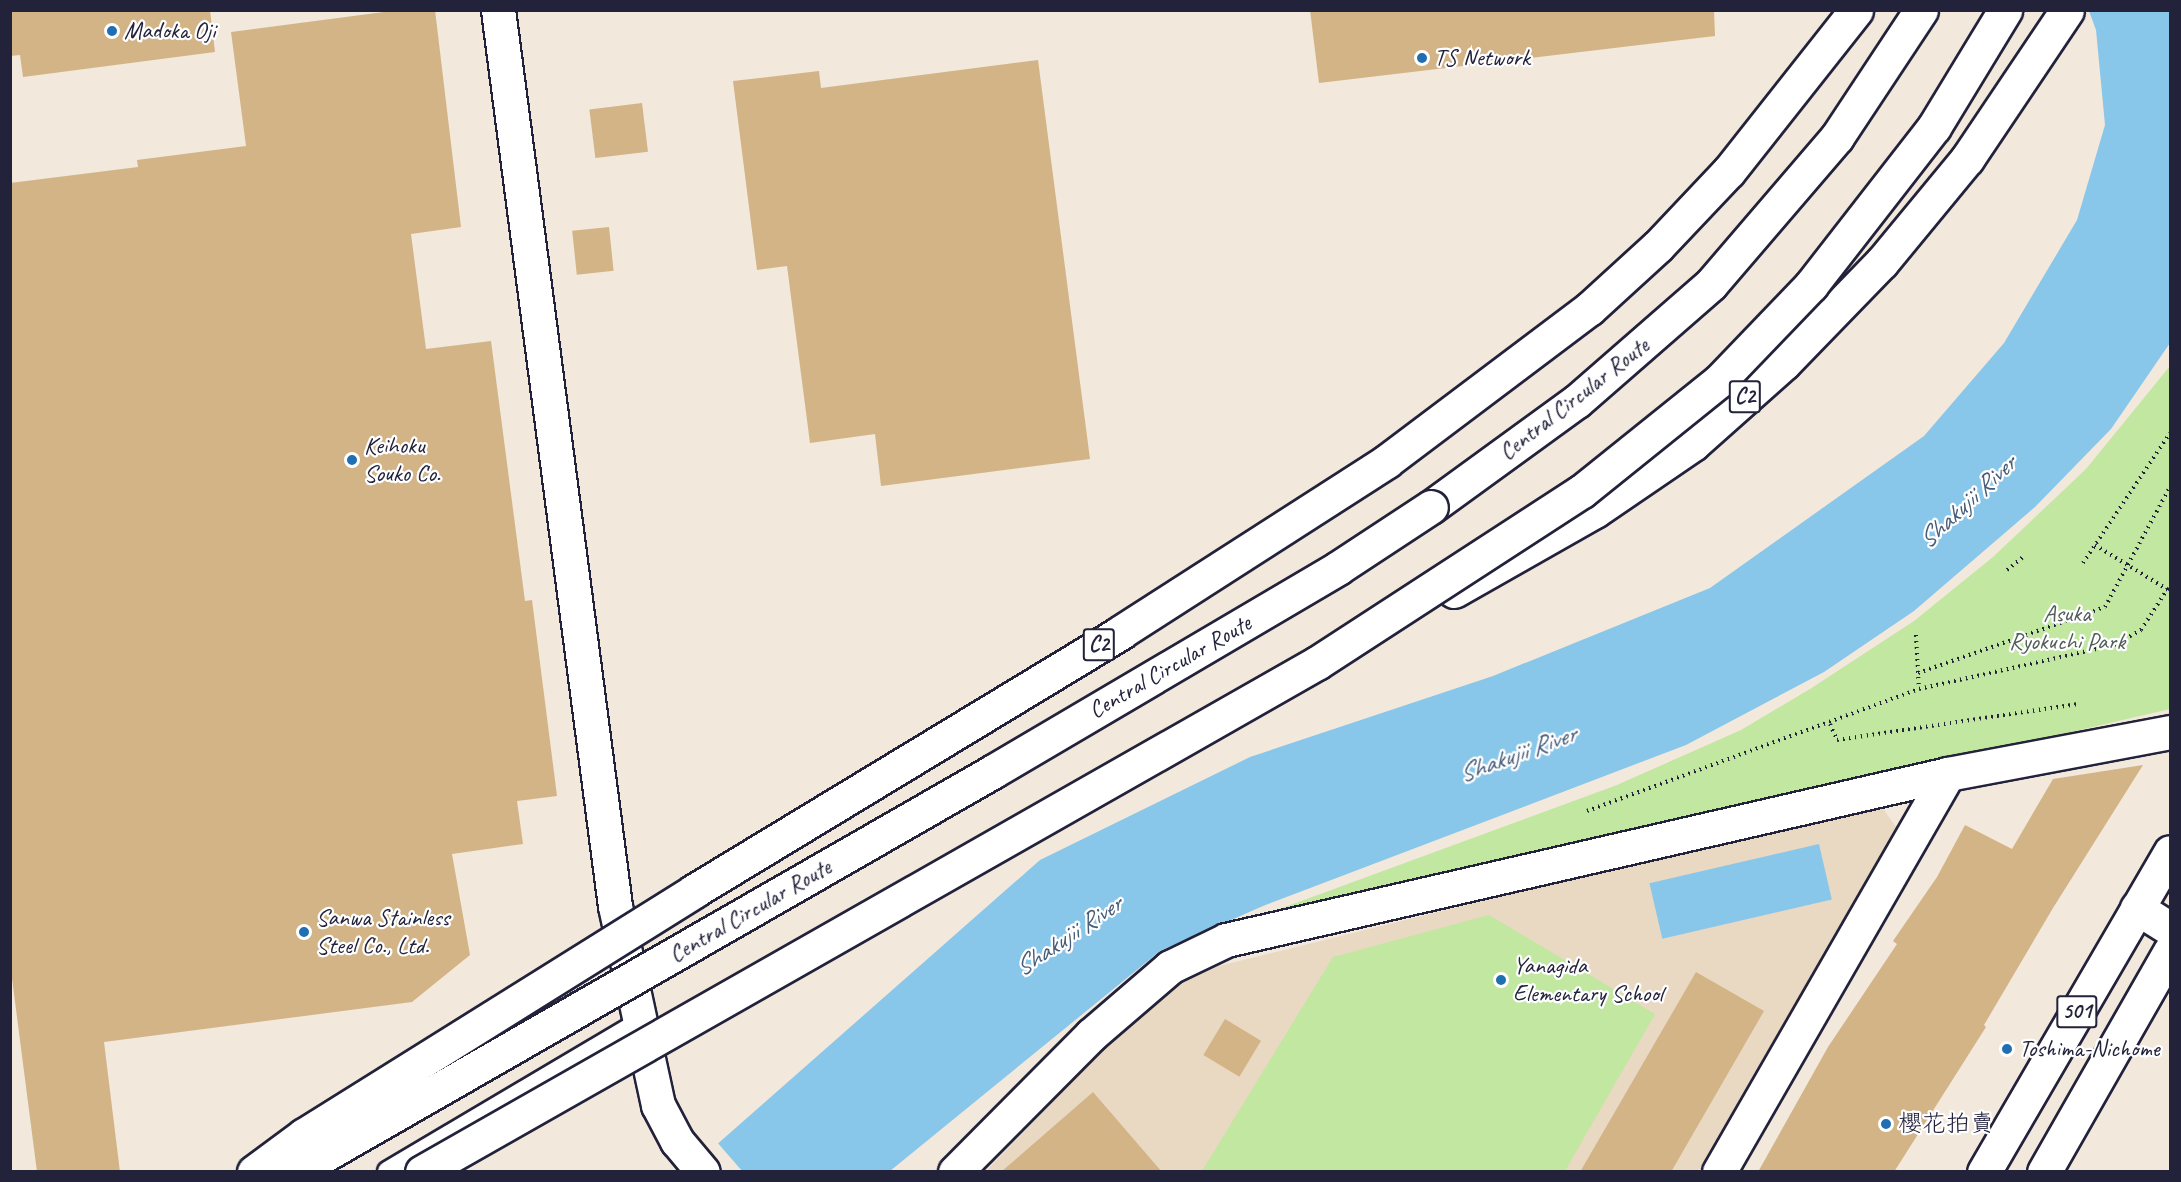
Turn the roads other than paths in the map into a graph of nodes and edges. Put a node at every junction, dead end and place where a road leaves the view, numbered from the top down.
1 (498, 10) edge
2 (1856, 10) edge
3 (1921, 10) edge
4 (2005, 10) edge
5 (2067, 10) edge
6 (1317, 663) junction
7 (2170, 732) edge
8 (1948, 774) junction
9 (2170, 852) edge
10 (2137, 908) junction
11 (2170, 929) edge
12 (2170, 951) edge
13 (638, 1025) junction
14 (254, 1172) edge
15 (295, 1172) edge
16 (389, 1172) edge
17 (422, 1172) edge
18 (703, 1172) edge
19 (955, 1172) edge
20 (1719, 1172) edge
21 (1984, 1172) edge
22 (2044, 1172) edge

1 - 13 main road
2 - 14 main road, C2, bridge
3 - 15 main road, Central Circular Route / C2, bridge
4 - 6 main road, C2, bridge
5 - 6 main road, C2, bridge
6 - 17 main road, C2, bridge
7 - 8 main road
8 - 19 main road
8 - 20 main road
9 - 10 main road, 501
10 - 11 main road
10 - 21 main road, 501
12 - 22 main road, 501
13 - 16 lane
13 - 18 main road

